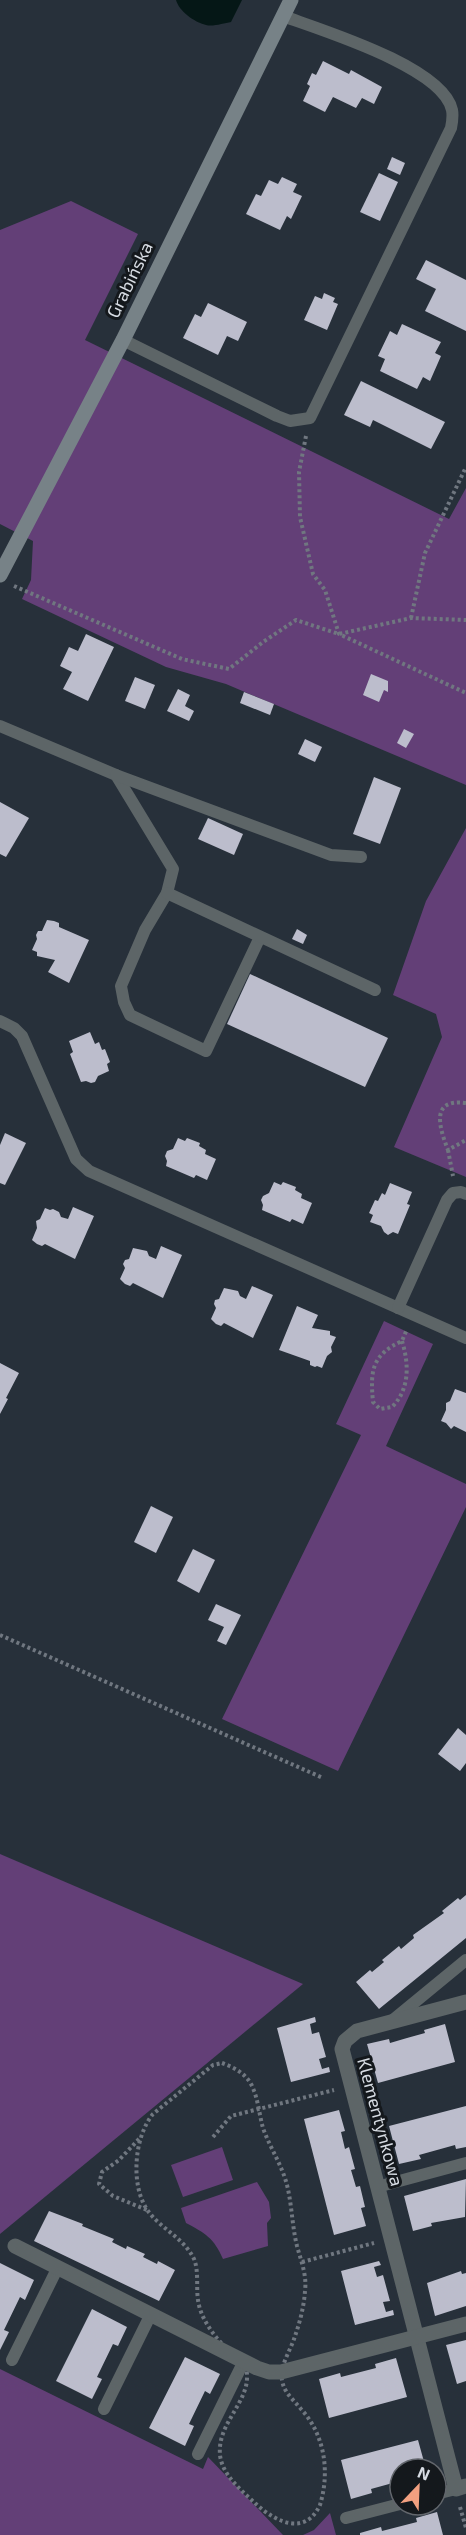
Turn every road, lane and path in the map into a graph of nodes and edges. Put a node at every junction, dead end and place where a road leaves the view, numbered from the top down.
1 (291, 0) edge
2 (283, 16) junction
3 (123, 340) junction
4 (310, 418) junction
5 (466, 467) edge
6 (3, 579) edge
7 (411, 618) junction
8 (466, 620) edge
9 (339, 634) junction
10 (466, 693) edge
11 (0, 726) edge
12 (117, 775) junction
13 (361, 856) dead end
14 (167, 893) junction
15 (260, 938) junction
16 (375, 990) dead end
17 (0, 1021) edge
18 (466, 1103) edge
19 (466, 1140) edge
20 (448, 1150) junction
21 (460, 1194) edge
22 (398, 1308) junction
23 (408, 1326) dead end
24 (466, 1338) edge
25 (402, 1341) junction
26 (0, 1635) edge
27 (322, 1778) dead end
28 (466, 1960) edge
29 (466, 2002) edge
30 (390, 2022) junction
31 (350, 2086) junction
32 (258, 2108) junction
33 (213, 2137) dead end
34 (140, 2138) junction
35 (466, 2163) edge
36 (377, 2187) junction
37 (147, 2210) junction
38 (390, 2239) junction
39 (15, 2246) dead end
40 (302, 2262) junction
41 (58, 2267) junction
42 (151, 2314) junction
43 (466, 2324) edge
44 (416, 2337) junction
45 (12, 2360) dead end
46 (244, 2361) junction
47 (282, 2372) junction
48 (104, 2409) dead end
49 (198, 2454) dead end
50 (461, 2487) edge
51 (388, 2507) edge
52 (346, 2518) dead end
53 (298, 2529) dead end
54 (292, 2530) dead end

1 - 2 street, Grabińska
2 - 3 street, Grabińska
2 - 4 lane
3 - 4 lane
3 - 6 street, Grabińska
4 - 9 path
5 - 7 path
6 - 9 path
7 - 8 path
7 - 9 path
9 - 10 path
11 - 12 lane
12 - 13 lane
12 - 14 lane
14 - 15 lane
14 - 15 lane
15 - 16 lane
17 - 22 lane
18 - 20 path
19 - 20 path
20 - 21 path
21 - 22 lane
22 - 24 lane
23 - 25 path
25 - 25 path
26 - 27 path
28 - 30 lane
29 - 30 street, Klementynkowa
30 - 31 street, Klementynkowa
31 - 32 path
31 - 36 street, Klementynkowa
32 - 33 path
32 - 34 path
32 - 40 path
34 - 37 path
34 - 37 path
35 - 36 lane
36 - 38 street, Klementynkowa
37 - 46 path
38 - 40 path
38 - 44 street, Klementynkowa
39 - 41 street
40 - 47 path
41 - 42 street
41 - 45 lane
42 - 46 street
42 - 48 lane
43 - 44 street
44 - 47 street
44 - 50 street, Klementynkowa
46 - 47 street
46 - 49 lane
46 - 54 path
47 - 53 path
51 - 52 lane

